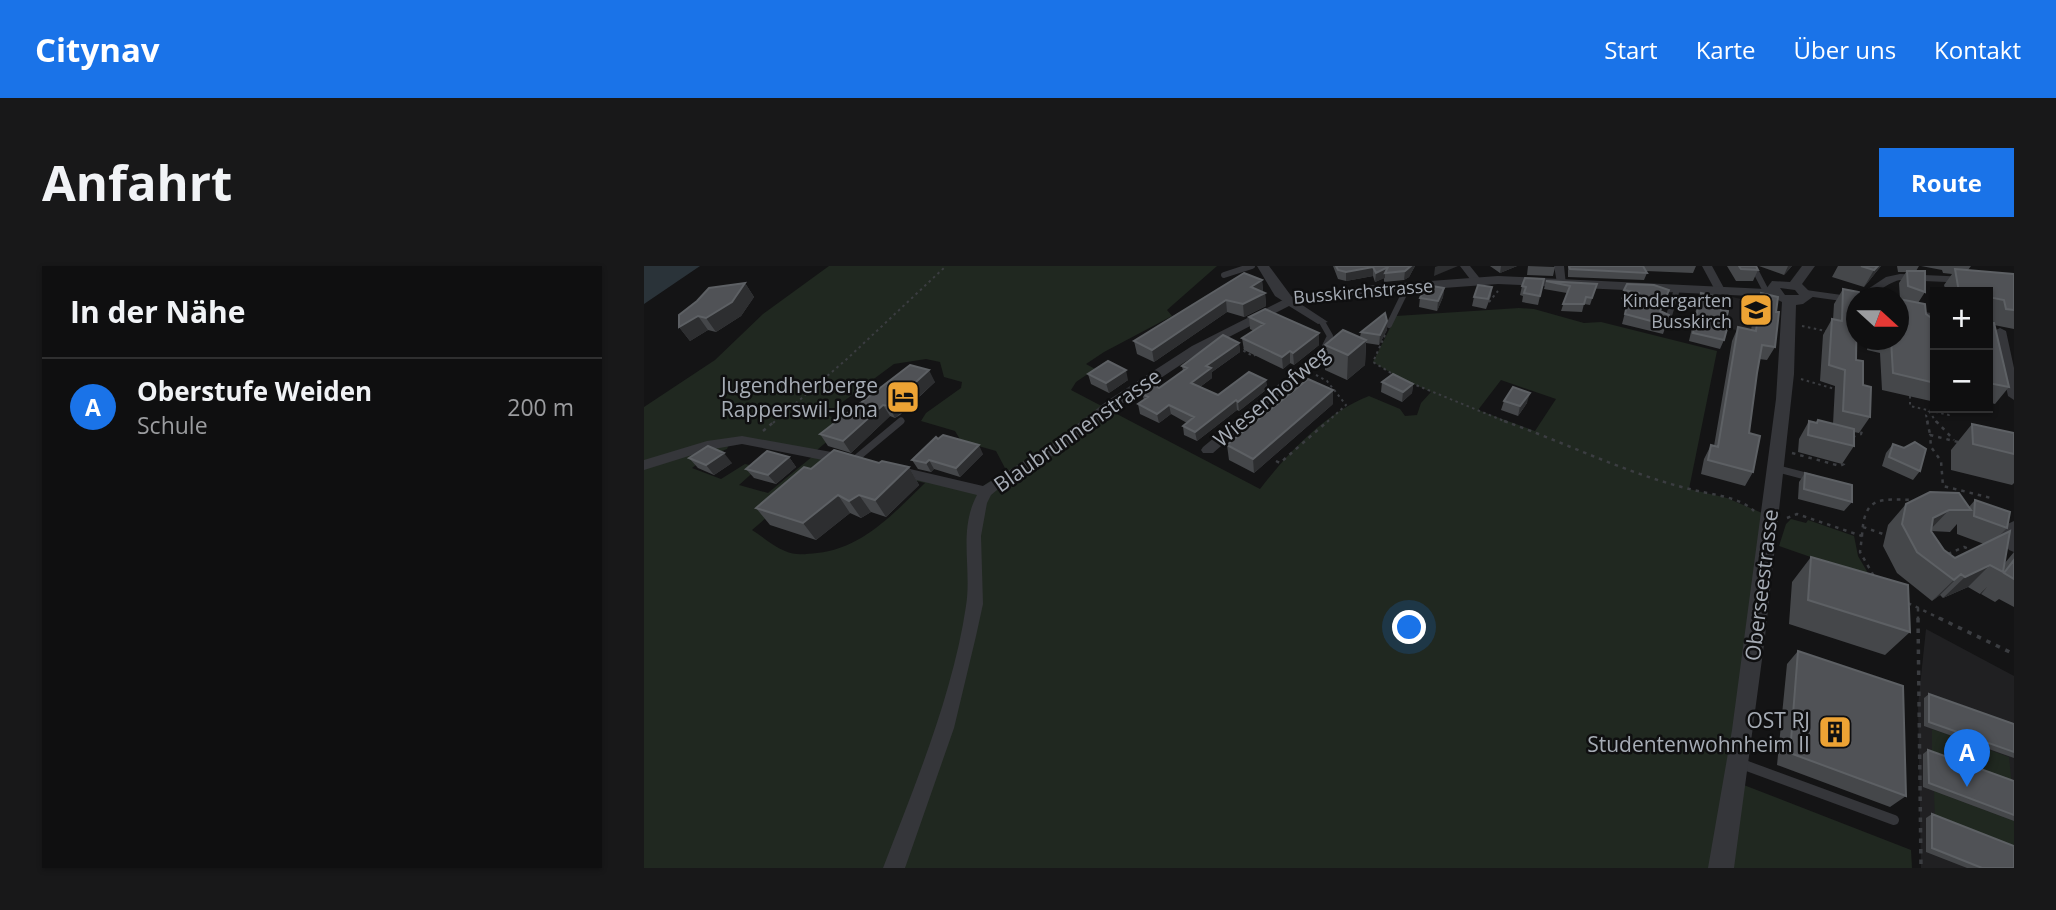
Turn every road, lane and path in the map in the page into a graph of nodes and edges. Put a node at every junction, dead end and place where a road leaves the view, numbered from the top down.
1 (946, 266) edge
2 (1252, 266) edge
3 (1263, 266) edge
4 (1465, 266) edge
5 (1559, 266) edge
6 (1707, 266) edge
7 (1752, 266) edge
8 (1808, 266) edge
9 (1224, 275) dead end
10 (1477, 281) junction
11 (1983, 281) edge
12 (1562, 283) junction
13 (1408, 286) junction
14 (1878, 287) edge
15 (1677, 289) junction
16 (1720, 290) junction
17 (1770, 293) junction
18 (1791, 293) junction
19 (1806, 293) joint
20 (1846, 298) edge
21 (1289, 301) junction
22 (1909, 312) edge
23 (1930, 317) edge
24 (1668, 319) edge
25 (1322, 322) joint
26 (1389, 325) joint
27 (1798, 326) dead end
28 (1994, 330) edge
29 (1826, 331) dead end
30 (2014, 334) edge
31 (1329, 344) joint
32 (1247, 347) edge
33 (1258, 355) edge
34 (1304, 368) junction
35 (2011, 372) edge
36 (1396, 376) edge
37 (1794, 377) dead end
38 (1408, 381) edge
39 (1846, 392) edge
40 (1910, 396) dead end
41 (2014, 396) edge
42 (1929, 411) junction
43 (901, 421) dead end
44 (1863, 425) edge
45 (1930, 435) junction
46 (1846, 438) edge
47 (752, 440) junction
48 (1208, 450) dead end
49 (1787, 452) dead end
50 (1844, 457) edge
51 (853, 461) junction
52 (1276, 461) dead end
53 (644, 465) edge
54 (1774, 468) junction
55 (1818, 480) edge
56 (986, 492) junction
57 (1991, 498) dead end
58 (1916, 500) edge
59 (1755, 511) dead end
60 (1784, 520) dead end
61 (2014, 526) edge
62 (1863, 527) junction
63 (1886, 535) dead end
64 (1862, 536) junction
65 (2014, 545) edge
66 (1976, 552) edge
67 (1941, 556) edge
68 (1879, 582) edge
69 (1900, 598) edge
70 (1918, 608) junction
71 (2014, 654) edge
72 (1739, 763) junction
73 (1894, 820) dead end
74 (894, 868) edge
75 (1721, 868) edge
76 (1921, 868) edge

1 - 47 path
2 - 9 lane
3 - 21 street, Busskirchstrasse
4 - 10 street
5 - 12 street
6 - 16 street
7 - 17 lane
8 - 18 street
10 - 12 street, Busskirchstrasse
10 - 13 street, Busskirchstrasse
11 - 14 street
12 - 15 street, Busskirchstrasse
13 - 21 street, Busskirchstrasse
13 - 26 lane
15 - 16 street, Busskirchstrasse
15 - 24 lane
16 - 17 street, Busskirchstrasse
17 - 18 street
18 - 19 street
18 - 54 street, Oberseestrasse
19 - 20 street
21 - 25 street, Wiesenhofweg
21 - 56 street, Blaubrunnenstrasse
22 - 23 street
25 - 31 lane
26 - 36 path
27 - 29 path
28 - 30 street
28 - 35 street
31 - 34 street, Wiesenhofweg
32 - 33 path
34 - 48 street, Wiesenhofweg
34 - 52 path
35 - 41 street
37 - 39 path
38 - 59 path
40 - 42 path
42 - 45 path
42 - 45 path
43 - 51 lane
44 - 46 path
45 - 57 path
47 - 51 street
47 - 53 street
49 - 50 path
51 - 56 street
54 - 55 lane
54 - 72 street, Oberseestrasse
56 - 74 street, Blaubrunnenstrasse
58 - 62 path
60 - 64 path
61 - 65 street
62 - 63 path
62 - 64 path
64 - 68 path
66 - 67 path
69 - 70 path
70 - 71 path
70 - 76 path
72 - 73 lane
72 - 75 street, Oberseestrasse

